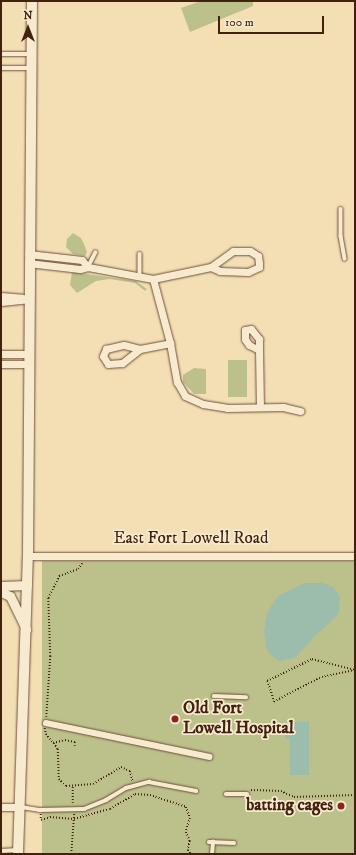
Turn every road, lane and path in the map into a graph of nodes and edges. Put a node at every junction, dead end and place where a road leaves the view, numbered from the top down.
1 (32, 1) edge
2 (1, 54) edge
3 (31, 54) junction
4 (1, 68) edge
5 (31, 68) junction
6 (341, 209) dead end
7 (95, 253) dead end
8 (140, 254) dead end
9 (28, 258) junction
10 (345, 259) dead end
11 (88, 267) junction
12 (211, 267) junction
13 (140, 277) junction
14 (153, 279) junction
15 (1, 296) edge
16 (28, 299) junction
17 (1, 302) edge
18 (170, 343) junction
19 (140, 349) junction
20 (259, 350) dead end
21 (1, 354) edge
22 (29, 359) junction
23 (1, 364) edge
24 (260, 407) junction
25 (301, 412) dead end
26 (82, 555) junction
27 (28, 556) junction
28 (355, 556) edge
29 (27, 585) junction
30 (1, 586) edge
31 (1, 592) edge
32 (26, 629) junction
33 (354, 671) edge
34 (214, 696) dead end
35 (246, 697) dead end
36 (46, 723) junction
37 (53, 743) junction
38 (74, 746) dead end
39 (210, 758) dead end
40 (133, 786) junction
41 (73, 787) junction
42 (247, 790) dead end
43 (196, 791) dead end
44 (134, 794) junction
45 (226, 794) dead end
46 (247, 794) dead end
47 (355, 795) edge
48 (1, 807) edge
49 (20, 807) junction
50 (74, 809) junction
51 (42, 810) junction
52 (74, 819) junction
53 (234, 843) dead end
54 (1, 851) edge
55 (18, 852) edge
56 (71, 854) edge
57 (191, 854) edge
58 (212, 854) edge

1 - 3 main road
2 - 3 lane
3 - 5 main road
4 - 5 lane
5 - 9 main road
6 - 10 lane
7 - 11 lane
8 - 13 lane
9 - 11 street
9 - 16 main road
11 - 13 street
12 - 12 street
12 - 14 street
13 - 14 street
14 - 18 street
15 - 16 street
16 - 17 street
16 - 22 main road
18 - 19 street
18 - 24 street
19 - 19 street
20 - 24 street
21 - 22 street
22 - 23 street
22 - 27 main road
24 - 25 street
26 - 27 street, East Fort Lowell Road
26 - 28 street, East Fort Lowell Road
26 - 36 path
27 - 29 main road
29 - 30 street
29 - 32 main road
31 - 32 street
32 - 49 main road
33 - 33 path
34 - 35 lane
36 - 37 path
36 - 39 street
37 - 38 path
37 - 41 path
40 - 41 path
40 - 43 lane
40 - 44 path
40 - 50 lane
41 - 50 path
42 - 47 path
44 - 52 path
44 - 57 path
45 - 46 lane
48 - 49 street
49 - 51 lane
49 - 55 main road
50 - 51 lane
50 - 52 path
51 - 52 path
52 - 56 path
53 - 58 lane
54 - 55 lane

